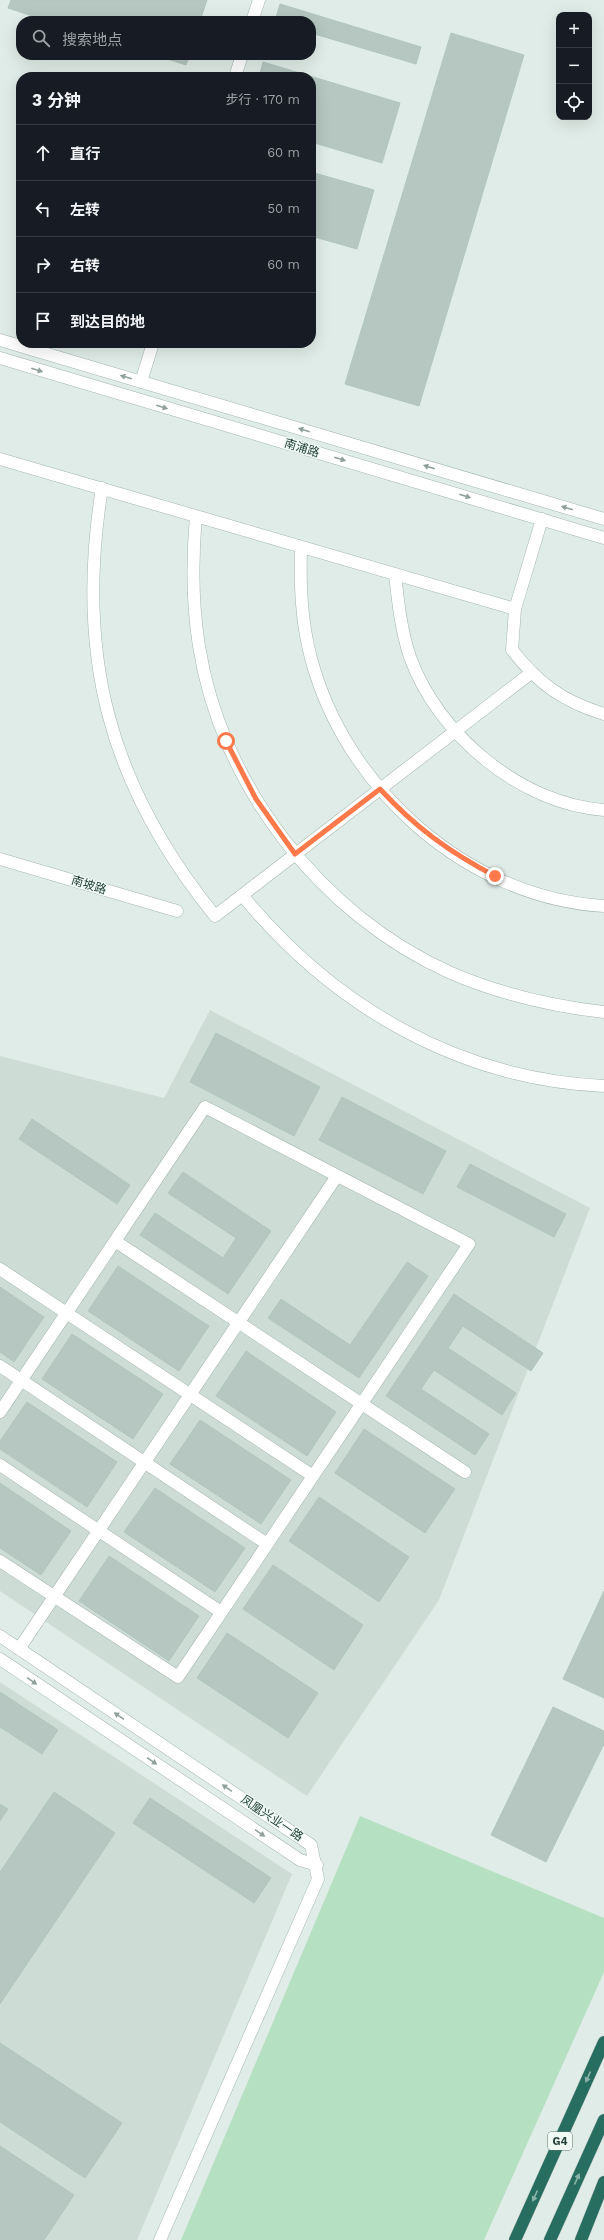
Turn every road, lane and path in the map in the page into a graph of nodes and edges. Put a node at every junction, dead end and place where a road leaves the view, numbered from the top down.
1 (259, 0) edge
2 (254, 16) edge
3 (240, 60) edge
4 (237, 72) edge
5 (0, 340) edge
6 (16, 345) edge
7 (27, 348) edge
8 (151, 348) edge
9 (0, 358) edge
10 (141, 382) junction
11 (0, 459) edge
12 (102, 488) junction
13 (196, 516) junction
14 (542, 519) junction
15 (604, 519) edge
16 (604, 538) edge
17 (301, 547) junction
18 (395, 574) junction
19 (515, 609) junction
20 (531, 673) junction
21 (604, 714) edge
22 (455, 731) junction
23 (380, 789) junction
24 (604, 810) edge
25 (295, 854) junction
26 (0, 859) edge
27 (242, 895) junction
28 (604, 906) edge
29 (177, 911) dead end
30 (604, 1012) edge
31 (604, 1086) edge
32 (337, 1176) junction
33 (115, 1241) junction
34 (0, 1269) edge
35 (66, 1313) junction
36 (238, 1322) junction
37 (0, 1366) edge
38 (21, 1381) junction
39 (190, 1394) junction
40 (362, 1404) junction
41 (0, 1412) edge
42 (144, 1462) junction
43 (0, 1465) edge
44 (465, 1472) dead end
45 (313, 1476) junction
46 (98, 1530) junction
47 (267, 1544) junction
48 (0, 1561) edge
49 (54, 1596) junction
50 (221, 1612) junction
51 (0, 1636) edge
52 (19, 1649) junction
53 (0, 1659) edge
54 (316, 1865) junction
55 (604, 2042) edge
56 (604, 2120) edge
57 (604, 2182) edge
58 (160, 2240) edge
59 (515, 2240) edge
60 (550, 2240) edge
61 (581, 2240) edge

1 - 2 street
3 - 4 street
6 -> 5 street, 南浦路
10 -> 7 street, 南浦路
8 - 10 street
9 -> 14 street, 南浦路
15 -> 10 street, 南浦路
11 - 12 street
12 - 13 street
12 - 27 street
13 - 17 street
13 - 25 street
14 - 16 street, 南浦路
14 - 19 street
17 - 18 street
17 - 23 street
18 - 19 street
18 - 22 street
19 - 20 street
20 - 21 street
20 - 22 street
22 - 23 street
22 - 24 street
23 - 25 street
23 - 28 street
25 - 27 street
25 - 30 street
26 - 29 street, 南坡路
27 - 31 street
32 - 33 street
32 - 36 street
32 - 40 street
33 - 35 street
33 - 36 street
34 - 35 street
35 - 38 street
35 - 39 street
36 - 39 street
36 - 40 street
37 - 38 street
38 - 41 street
38 - 42 street
39 - 42 street
39 - 45 street
40 - 44 street
40 - 45 street
42 - 46 street
42 - 47 street
43 - 46 street
45 - 47 street
46 - 49 street
46 - 50 street
47 - 50 street
48 - 49 street
49 - 50 street
49 - 52 street
51 - 52 street, 凤凰兴业一路
54 -> 52 street, 凤凰兴业一路
53 -> 54 street, 凤凰兴业一路
54 - 58 street
55 -> 59 highway, G4
60 -> 56 highway, G4
57 - 61 highway

